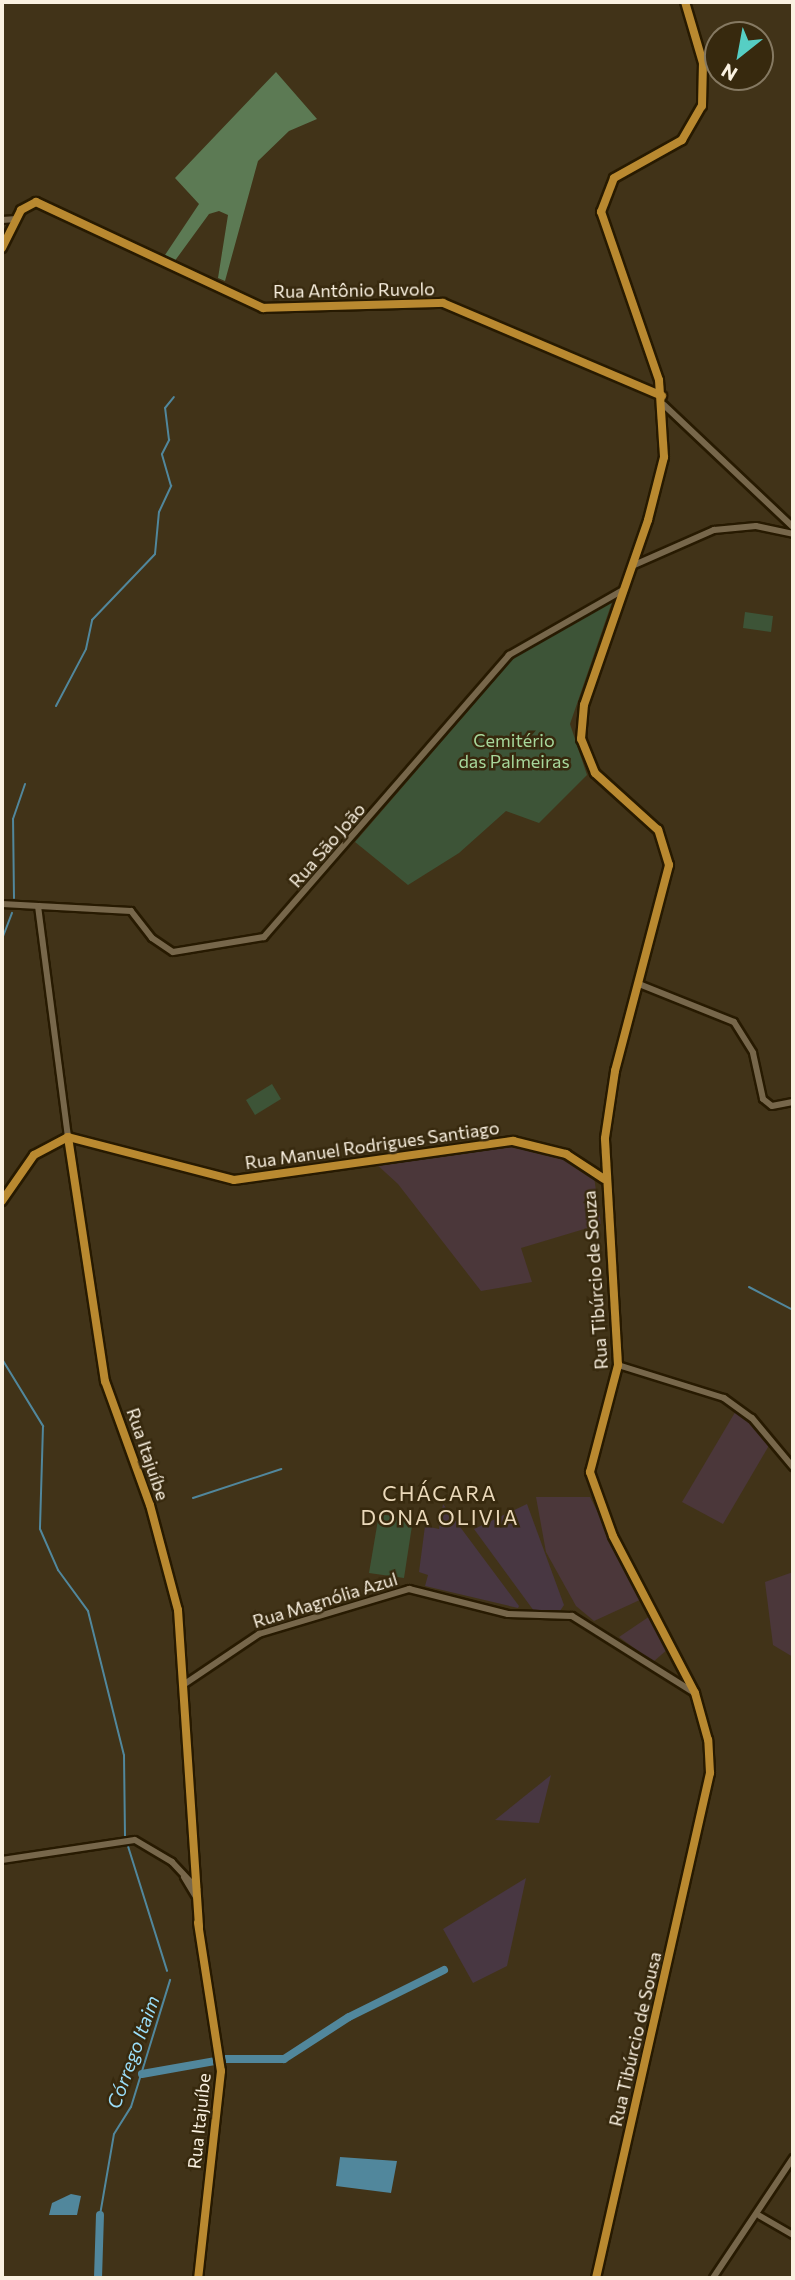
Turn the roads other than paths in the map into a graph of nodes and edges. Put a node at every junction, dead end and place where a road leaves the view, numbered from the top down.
1 (685, 2) edge
2 (18, 219) junction
3 (2, 220) edge
4 (2, 248) edge
5 (663, 400) junction
6 (793, 527) edge
7 (793, 534) edge
8 (632, 566) junction
9 (623, 590) junction
10 (2, 904) edge
11 (38, 906) junction
12 (48, 906) junction
13 (42, 915) junction
14 (639, 984) junction
15 (793, 1102) edge
16 (68, 1137) junction
17 (604, 1179) junction
18 (2, 1201) edge
19 (618, 1365) junction
20 (793, 1467) edge
21 (182, 1685) junction
22 (695, 1693) junction
23 (705, 1808) joint
24 (2, 1860) edge
25 (182, 1872) junction
26 (196, 1891) junction
27 (793, 2158) edge
28 (760, 2216) junction
29 (793, 2235) edge
30 (198, 2278) edge
31 (596, 2278) edge
32 (713, 2278) edge

1 - 5 main road
2 - 3 street
2 - 4 main road
2 - 5 main road, Rua Antônio Ruvolo
5 - 6 street
5 - 8 main road, Rua Tibúrcio de Souza
7 - 8 street
8 - 9 main road, Rua Tibúrcio de Souza
9 - 12 street, Rua São João
9 - 14 main road, Rua Tibúrcio de Souza
10 - 11 street, Rua São João
11 - 12 street, Rua São João
11 - 13 street, Rua Itajuíbe
12 - 13 street
13 - 16 street, Rua Itajuíbe
14 - 15 street
14 - 17 main road, Rua Tibúrcio de Souza
16 - 17 main road, Rua Manuel Rodrigues Santiago
16 - 18 main road
16 - 21 main road, Rua Itajuíbe
17 - 19 main road, Rua Tibúrcio de Souza
19 - 20 street
19 - 22 main road, Rua Tibúrcio de Souza
21 - 22 street, Rua Magnólia Azul
21 - 26 main road, Rua Itajuíbe
22 - 23 main road, Rua Tibúrcio de Souza
23 - 31 main road, Rua Tibúrcio de Sousa
24 - 25 street
25 - 26 street
25 - 26 street
26 - 30 main road, Rua Itajuíbe
27 - 28 street
28 - 29 street
28 - 32 street

